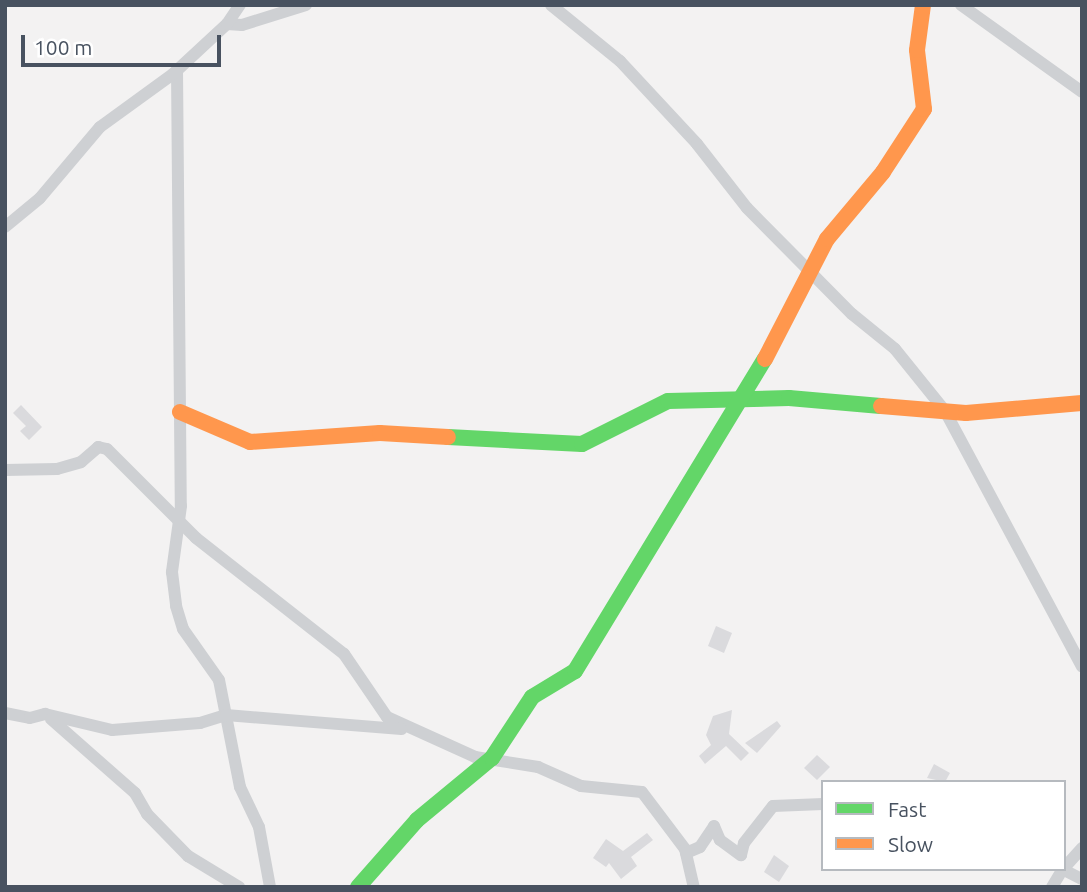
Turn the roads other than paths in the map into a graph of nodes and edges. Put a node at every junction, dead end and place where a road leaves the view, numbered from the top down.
1 (240, 5) edge
2 (306, 5) edge
3 (551, 5) edge
4 (923, 5) edge
5 (961, 5) edge
6 (227, 24) junction
7 (177, 70) junction
8 (1082, 92) edge
9 (5, 227) edge
10 (811, 271) junction
11 (745, 399) junction
12 (1082, 403) edge
13 (945, 411) junction
14 (180, 412) junction
15 (5, 470) edge
16 (179, 518) junction
17 (1082, 667) edge
18 (5, 713) edge
19 (45, 714) junction
20 (226, 715) junction
21 (423, 732) junction
22 (492, 758) junction
23 (821, 804) edge
24 (1082, 848) edge
25 (686, 853) junction
26 (1066, 866) edge
27 (1066, 870) edge
28 (1062, 871) edge
29 (1082, 878) edge
30 (239, 887) edge
31 (270, 887) edge
32 (358, 887) edge
33 (694, 887) edge
34 (1052, 887) edge

1 - 6 street
2 - 6 street
3 - 10 street
4 - 10 street
5 - 8 street
6 - 7 street
7 - 9 street
7 - 14 street
10 - 11 street
10 - 13 street
11 - 13 street
11 - 14 street
11 - 22 street
12 - 13 street
13 - 17 street
14 - 16 street
15 - 16 street
16 - 20 street
16 - 21 street
18 - 19 street
19 - 20 street
19 - 30 street
20 - 21 street
20 - 31 street
21 - 22 street
22 - 25 street
22 - 32 street
23 - 25 street
24 - 26 street
25 - 33 street
27 - 29 street
28 - 34 street

